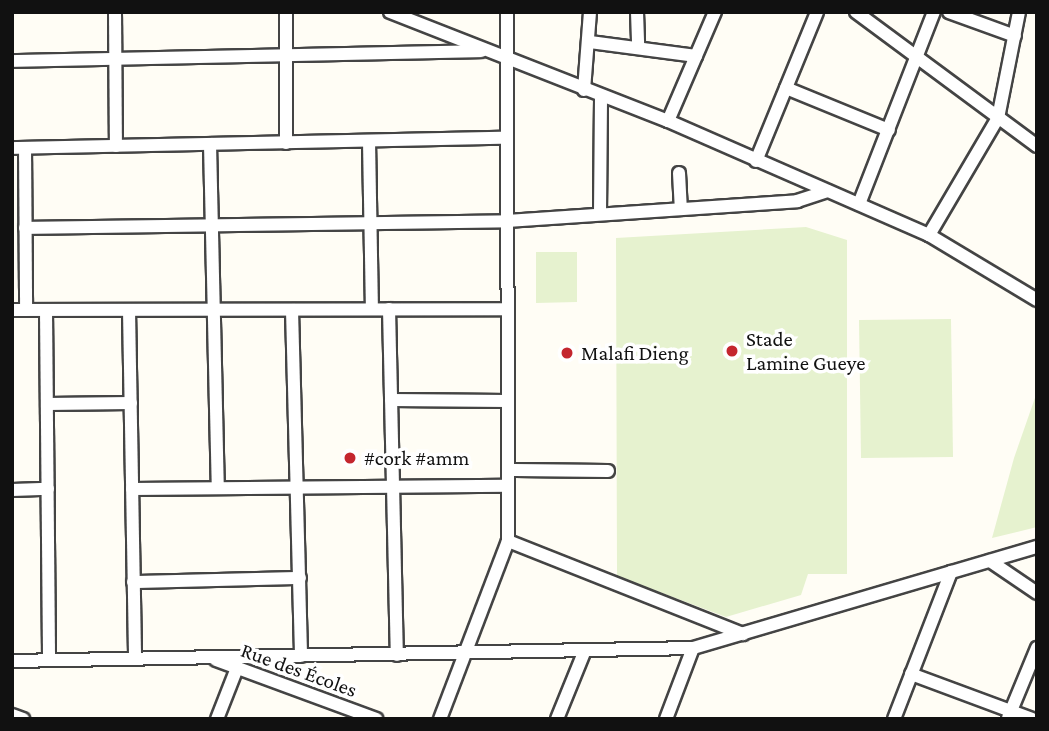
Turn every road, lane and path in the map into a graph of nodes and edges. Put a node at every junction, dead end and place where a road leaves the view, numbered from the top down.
1 (115, 12) edge
2 (286, 12) edge
3 (390, 12) edge
4 (507, 12) edge
5 (590, 12) edge
6 (637, 12) edge
7 (715, 12) edge
8 (817, 12) edge
9 (856, 12) edge
10 (934, 12) edge
11 (949, 12) edge
12 (1019, 12) edge
13 (1014, 36) junction
14 (590, 42) junction
15 (638, 44) junction
16 (486, 51) junction
17 (696, 56) junction
18 (917, 57) junction
19 (508, 59) junction
20 (286, 60) junction
21 (12, 61) edge
22 (116, 61) junction
23 (786, 88) junction
24 (584, 90) junction
25 (601, 97) junction
26 (998, 118) junction
27 (668, 121) junction
28 (889, 130) junction
29 (507, 138) junction
30 (369, 141) junction
31 (286, 143) junction
32 (209, 144) junction
33 (116, 146) junction
34 (1037, 146) edge
35 (19, 148) edge
36 (756, 161) junction
37 (679, 173) dead end
38 (827, 191) junction
39 (859, 204) junction
40 (681, 209) junction
41 (600, 214) junction
42 (507, 221) junction
43 (370, 223) junction
44 (211, 225) junction
45 (25, 228) junction
46 (929, 235) junction
47 (1036, 296) edge
48 (372, 309) junction
49 (389, 309) junction
50 (507, 309) junction
51 (19, 310) edge
52 (46, 310) junction
53 (129, 310) junction
54 (212, 310) junction
55 (292, 310) junction
56 (391, 400) junction
57 (508, 401) junction
58 (131, 402) junction
59 (47, 404) junction
60 (508, 470) junction
61 (608, 471) dead end
62 (508, 486) junction
63 (393, 487) junction
64 (218, 488) junction
65 (299, 488) junction
66 (48, 489) junction
67 (132, 489) junction
68 (12, 490) edge
69 (508, 541) junction
70 (1037, 547) edge
71 (990, 561) junction
72 (951, 572) junction
73 (300, 578) junction
74 (133, 582) junction
75 (1037, 593) edge
76 (743, 634) junction
77 (693, 648) junction
78 (1037, 648) edge
79 (585, 650) junction
80 (466, 653) junction
81 (397, 655) junction
82 (301, 656) junction
83 (209, 658) junction
84 (135, 659) junction
85 (49, 660) junction
86 (12, 661) edge
87 (237, 668) junction
88 (911, 674) junction
89 (12, 715) edge
90 (1010, 715) edge
91 (23, 719) edge
92 (217, 719) edge
93 (376, 719) edge
94 (440, 719) edge
95 (557, 719) edge
96 (666, 719) edge
97 (894, 719) edge
98 (1032, 719) edge

1 - 22 street
2 - 20 street
3 - 16 street
4 - 19 street
5 - 14 street
6 - 15 street
7 - 17 street
8 - 23 street
9 - 18 street
10 - 18 street
11 - 13 street
12 - 13 street
13 - 26 street
14 - 15 street
14 - 24 street
15 - 17 street
16 - 19 street
16 - 20 street
17 - 27 street
18 - 26 street
18 - 28 street
19 - 24 street
19 - 29 street
20 - 22 street
20 - 31 street
21 - 22 street
22 - 33 street
23 - 28 street
23 - 36 street
24 - 25 street
25 - 27 street
25 - 41 street
26 - 34 street
26 - 46 street
27 - 36 street
28 - 39 street
29 - 30 street
29 - 42 street
30 - 31 street
30 - 43 street
31 - 32 street
32 - 33 street
32 - 44 street
33 - 35 street
35 - 45 street
36 - 38 street
37 - 40 street
38 - 39 street
38 - 40 street
39 - 46 street
40 - 41 street
41 - 42 street
42 - 43 street
42 - 50 street
43 - 44 street
43 - 48 street
44 - 45 street
44 - 54 street
45 - 51 street
46 - 47 street
48 - 49 street
48 - 55 street
49 - 50 street
49 - 56 street
50 - 57 street
51 - 52 street
52 - 53 street
52 - 59 street
53 - 54 street
53 - 58 street
54 - 55 street
54 - 64 street
55 - 65 street
56 - 57 street
56 - 63 street
57 - 60 street
58 - 59 street
58 - 67 street
59 - 66 street
60 - 61 street
60 - 62 street
62 - 63 street
62 - 69 street
63 - 65 street
63 - 81 street
64 - 65 street
64 - 67 street
65 - 73 street
66 - 68 street
66 - 85 street
67 - 74 street
69 - 76 street
69 - 80 street
70 - 71 street
71 - 72 street
71 - 75 street
72 - 76 street
72 - 88 street
73 - 74 street
73 - 82 street
74 - 84 street
76 - 77 street
77 - 79 street
77 - 96 street
78 - 90 street
79 - 80 street
79 - 95 street
80 - 81 street
80 - 94 street
81 - 82 street
82 - 83 street
83 - 84 street
83 - 87 street, Rue des Écoles
84 - 85 street
85 - 86 street
87 - 92 street
87 - 93 street, Rue des Écoles
88 - 90 street
88 - 97 street
89 - 91 street
90 - 98 street

